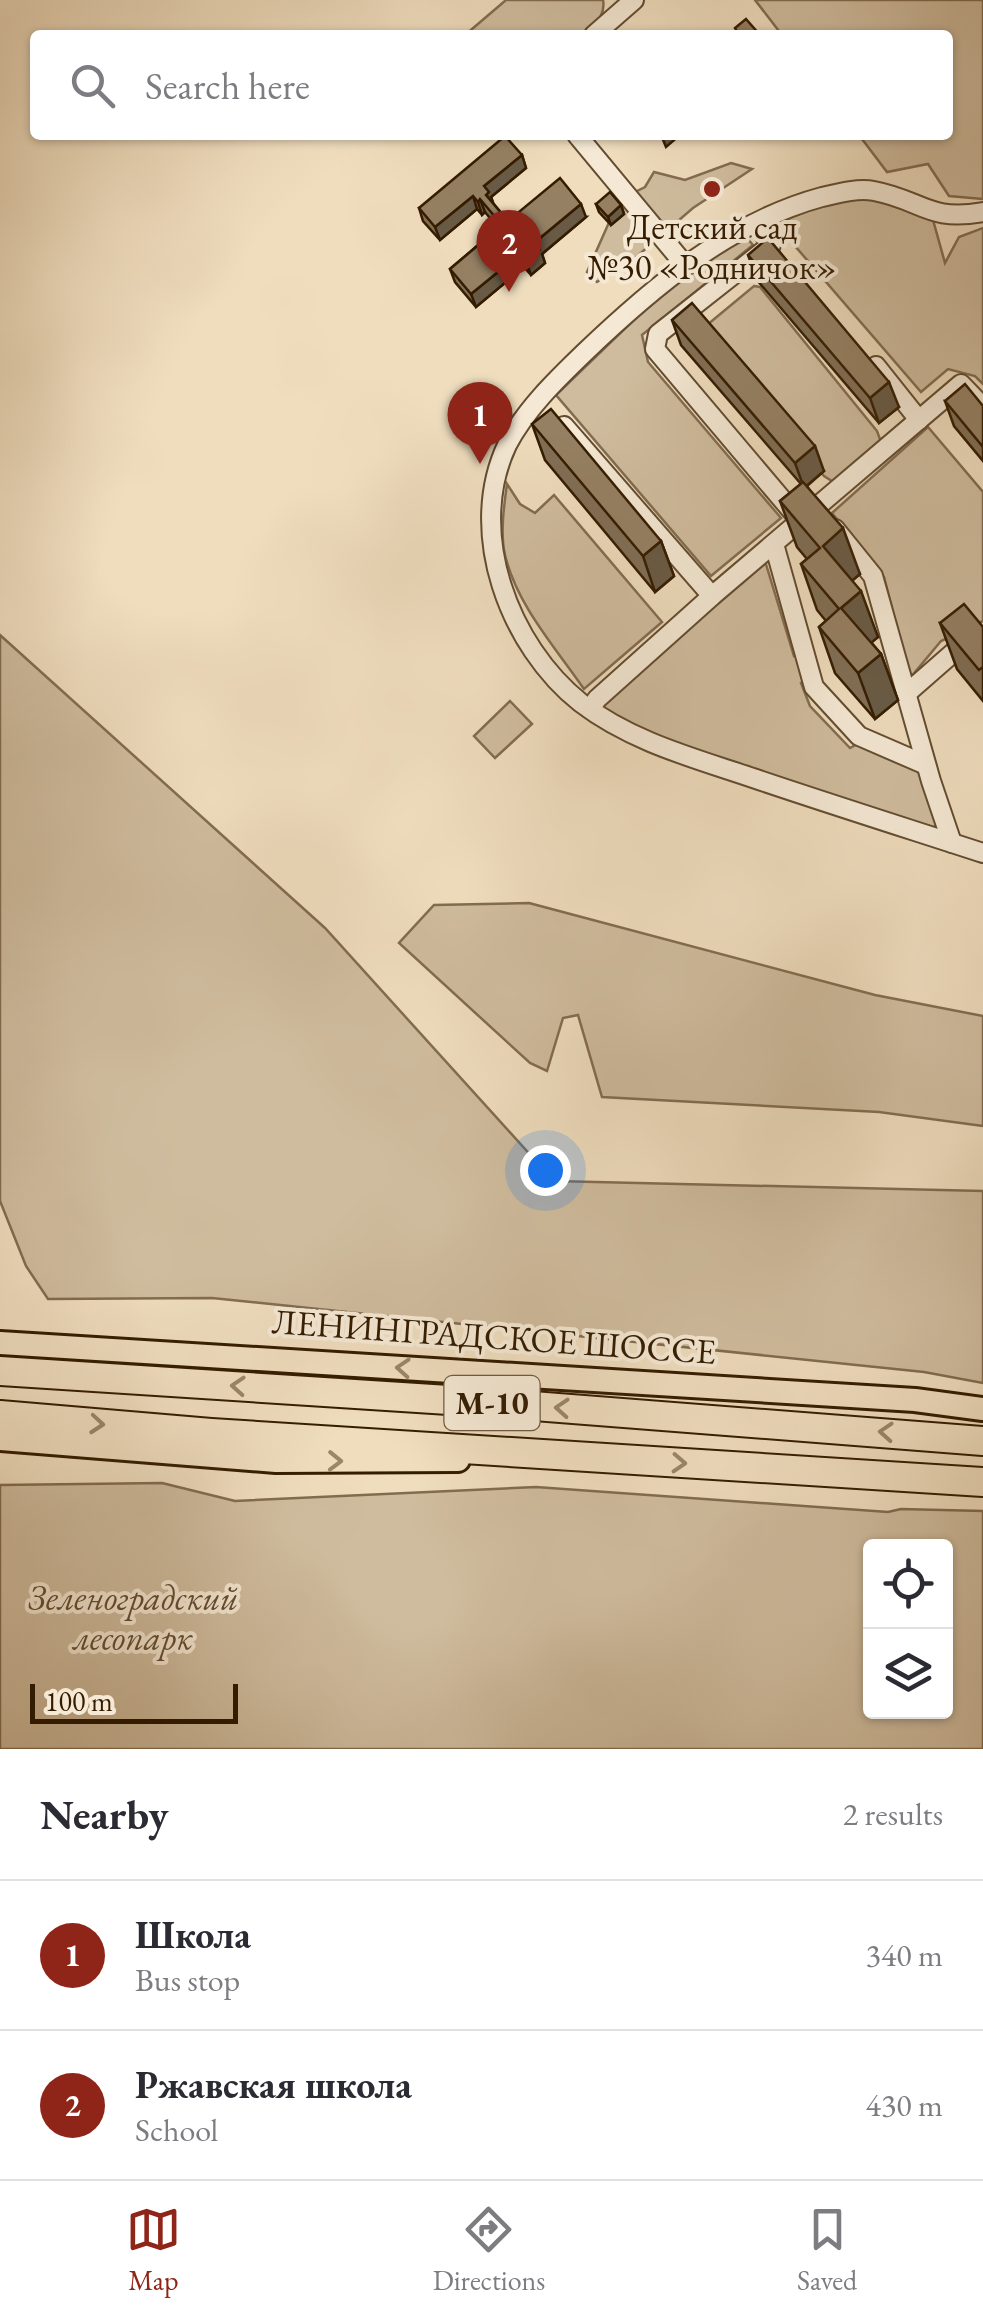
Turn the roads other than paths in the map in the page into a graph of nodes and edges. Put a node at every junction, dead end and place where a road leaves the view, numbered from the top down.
1 (634, 0) edge
2 (600, 30) edge
3 (581, 140) edge
4 (983, 212) edge
5 (758, 224) junction
6 (685, 265) junction
7 (861, 349) edge
8 (538, 402) junction
9 (983, 407) edge
10 (919, 420) junction
11 (817, 507) junction
12 (800, 521) junction
13 (774, 544) junction
14 (712, 596) junction
15 (983, 646) edge
16 (906, 694) junction
17 (590, 709) junction
18 (926, 766) junction
19 (952, 843) junction
20 (983, 854) edge
21 (0, 1343) edge
22 (0, 1371) edge
23 (983, 1409) edge
24 (2, 1434) edge
25 (983, 1441) edge
26 (983, 1482) edge

1 - 2 street
3 - 6 street
4 - 5 street
5 - 6 street
5 - 12 street
6 - 8 street
7 - 10 street
8 - 14 street
8 - 17 street
9 - 10 street
10 - 11 street
11 - 12 street
11 - 16 street
12 - 13 street
13 - 14 street
13 - 18 street
14 - 17 street
15 - 16 street
16 - 18 street
17 - 19 street
18 - 19 street
19 - 20 street
23 -> 21 main road, ЛЕНИНГРАДСКОЕ ШОССЕ
25 -> 22 highway, ЛЕНИНГРАДСКОЕ ШОССЕ / М-10
24 -> 26 highway, М-10

